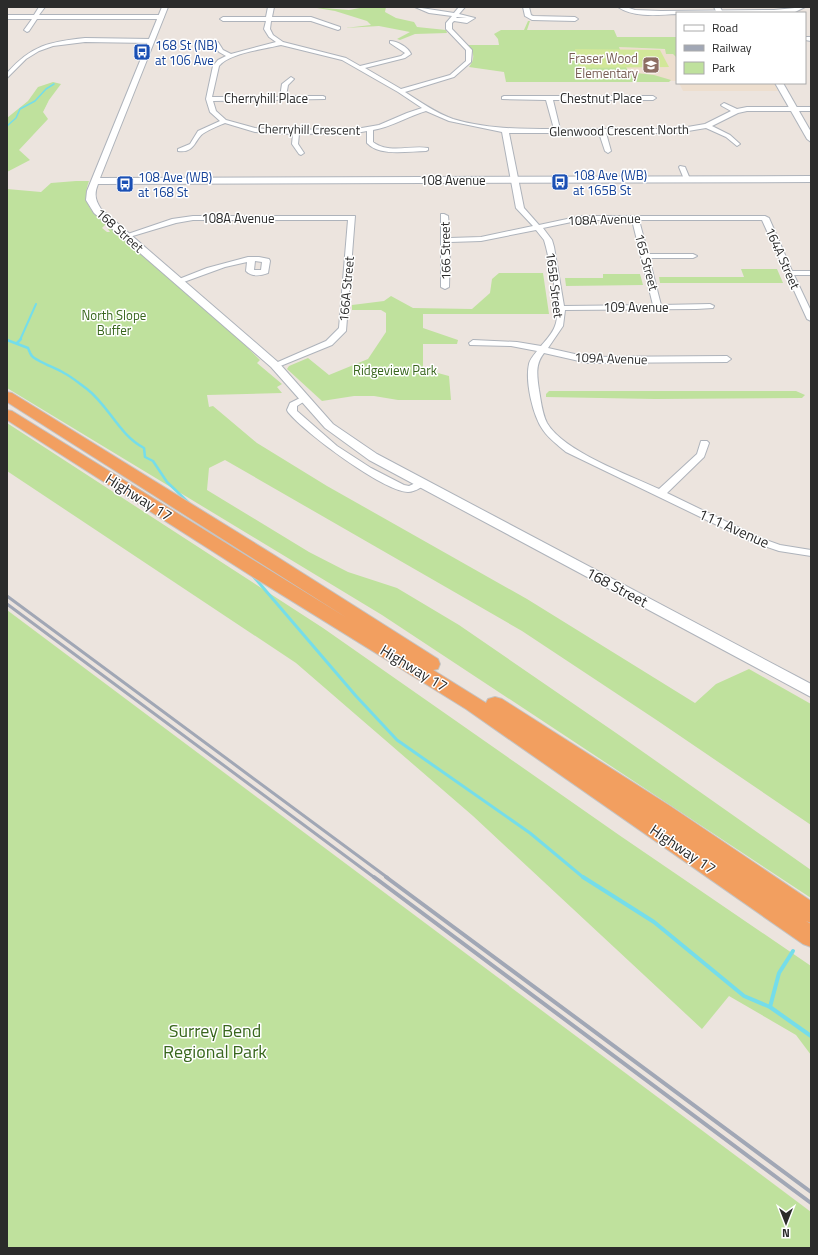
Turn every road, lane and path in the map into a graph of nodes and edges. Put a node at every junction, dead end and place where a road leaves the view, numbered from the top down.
1 (42, 7) edge
2 (165, 7) edge
3 (271, 7) edge
4 (418, 7) edge
5 (462, 7) edge
6 (526, 7) edge
7 (622, 7) edge
8 (802, 7) edge
9 (99, 11) dead end
10 (719, 11) edge
11 (7, 17) edge
12 (35, 17) junction
13 (96, 17) junction
14 (161, 17) junction
15 (454, 17) junction
16 (223, 19) dead end
17 (268, 19) junction
18 (575, 19) dead end
19 (338, 28) dead end
20 (27, 30) dead end
21 (151, 41) junction
22 (392, 42) dead end
23 (216, 43) dead end
24 (281, 43) junction
25 (230, 56) junction
26 (359, 68) junction
27 (7, 76) edge
28 (291, 79) dead end
29 (780, 84) edge
30 (400, 91) junction
31 (283, 98) junction
32 (323, 98) dead end
33 (504, 98) dead end
34 (549, 98) junction
35 (653, 98) dead end
36 (209, 99) junction
37 (724, 105) dead end
38 (427, 109) junction
39 (794, 110) junction
40 (811, 110) edge
41 (736, 112) junction
42 (224, 121) junction
43 (707, 126) junction
44 (370, 130) junction
45 (296, 131) junction
46 (505, 131) junction
47 (602, 131) junction
48 (558, 132) junction
49 (811, 139) edge
50 (737, 144) dead end
51 (426, 149) dead end
52 (180, 150) dead end
53 (608, 151) dead end
54 (301, 152) dead end
55 (682, 167) dead end
56 (514, 179) junction
57 (687, 179) junction
58 (811, 179) edge
59 (95, 181) junction
60 (444, 216) dead end
61 (352, 218) joint
62 (635, 218) junction
63 (765, 218) joint
64 (538, 226) junction
65 (126, 236) junction
66 (446, 240) junction
67 (645, 256) junction
68 (693, 256) dead end
69 (251, 260) dead end
70 (788, 273) junction
71 (811, 273) edge
72 (178, 281) junction
73 (445, 287) dead end
74 (710, 306) dead end
75 (658, 307) junction
76 (561, 308) junction
77 (811, 319) edge
78 (473, 343) dead end
79 (543, 349) junction
80 (727, 359) dead end
81 (275, 365) junction
82 (7, 396) edge
83 (304, 399) junction
84 (7, 414) edge
85 (704, 443) dead end
86 (422, 483) junction
87 (660, 494) junction
88 (811, 553) edge
89 (264, 566) junction
90 (811, 691) edge
91 (811, 913) edge
92 (811, 937) edge

1 - 12 street
2 - 14 street, 168 Street
3 - 17 street
4 - 15 street
5 - 15 street
6 - 18 street
7 - 10 street
8 - 10 street
9 - 13 street
11 - 12 street
12 - 13 street
12 - 20 street
13 - 14 street
14 - 21 street, 168 Street
15 - 30 street
16 - 17 street
17 - 19 street
17 - 24 street
21 - 27 street
21 - 59 street, 168 Street
22 - 26 street
23 - 25 street
24 - 25 street
24 - 26 street, Glenwood Crescent North
25 - 36 street
26 - 30 street, Glenwood Crescent North
28 - 31 street
29 - 39 street
30 - 38 street, Glenwood Crescent North
31 - 32 street, Cherryhill Place
31 - 36 street, Cherryhill Place
33 - 34 street, Chestnut Place
34 - 35 street, Chestnut Place
34 - 48 street, Chestnut Place
36 - 42 street
37 - 41 street
38 - 44 street, Cherryhill Crescent
38 - 46 street, Glenwood Crescent North
39 - 40 street, Glenwood Crescent North
39 - 41 street, Glenwood Crescent North
39 - 49 street
41 - 43 street, Glenwood Crescent North
42 - 45 street, Cherryhill Crescent
42 - 52 street
43 - 47 street, Glenwood Crescent North
43 - 50 street
44 - 45 street, Cherryhill Crescent
44 - 51 street
45 - 54 street
46 - 48 street, Glenwood Crescent North
46 - 56 street, 165B Street
47 - 48 street, Glenwood Crescent North
47 - 53 street
55 - 57 street
56 - 57 street, 108 Avenue
56 - 59 street, 108 Avenue
56 - 64 street, 165B Street
57 - 58 street, 108 Avenue
59 - 65 street, 168 Street
60 - 66 street, 166 Street
61 - 65 street, 108A Avenue
61 - 81 street, 166A Street
62 - 63 street, 108A Avenue
62 - 64 street, 108A Avenue
62 - 67 street, 165 Street
63 - 70 street, 164A Street
64 - 66 street, 108A Avenue
64 - 76 street, 165B Street
65 - 72 street, 168 Street
66 - 73 street, 166 Street
67 - 68 street
67 - 75 street, 165 Street
69 - 72 street
70 - 71 street
70 - 77 street, 164A Street
72 - 81 street, 168 Street
74 - 75 street, 109 Avenue
75 - 76 street, 109 Avenue
76 - 79 street, 165B Street
78 - 79 street, 109A Avenue
79 - 80 street, 109A Avenue
79 - 87 street, 165B Street
81 - 83 street, 168 Street
82 - 89 highway, Highway 17
83 - 86 street, 168 Street
83 - 86 street
84 - 89 highway, Highway 17
85 - 87 street
86 - 90 street, 168 Street
87 - 88 street, 111 Avenue
89 - 91 highway, Highway 17
89 - 92 highway, Highway 17

